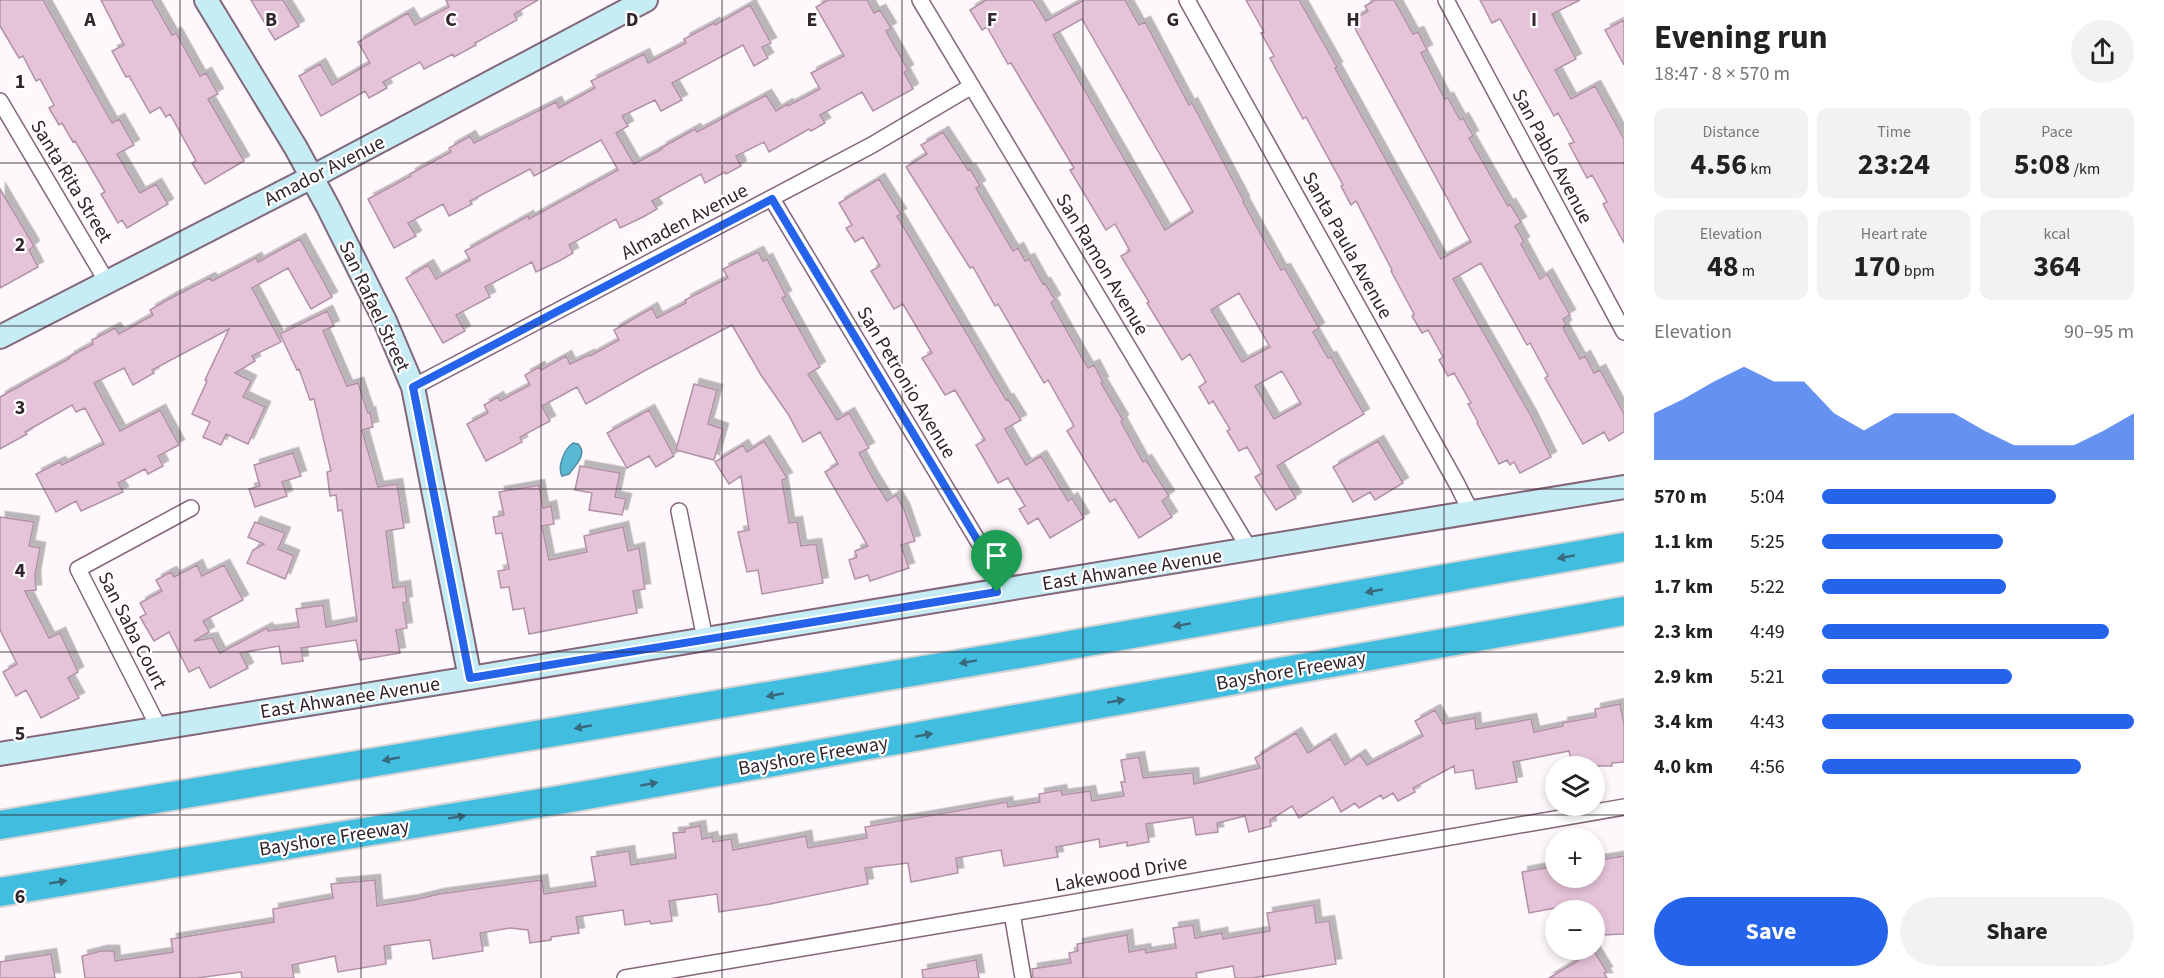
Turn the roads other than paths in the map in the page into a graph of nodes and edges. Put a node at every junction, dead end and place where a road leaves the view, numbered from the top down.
1 (206, 0) edge
2 (646, 0) edge
3 (920, 0) edge
4 (1187, 0) edge
5 (1446, 0) edge
6 (972, 86) junction
7 (0, 101) edge
8 (312, 177) junction
9 (772, 199) junction
10 (107, 282) junction
11 (1624, 332) edge
12 (0, 337) edge
13 (413, 387) junction
14 (1624, 487) edge
15 (191, 508) dead end
16 (679, 511) dead end
17 (1471, 512) junction
18 (1624, 547) edge
19 (1250, 550) junction
20 (997, 592) junction
21 (1624, 611) edge
22 (705, 639) junction
23 (470, 678) junction
24 (159, 728) junction
25 (0, 754) edge
26 (1624, 807) edge
27 (0, 825) edge
28 (0, 892) edge
29 (1012, 914) junction
30 (626, 978) edge
31 (1023, 978) edge

1 - 8 street, San Rafael Street
2 - 8 street, Amador Avenue
3 - 6 street, San Ramon Avenue
4 - 17 street, Santa Paula Avenue
5 - 11 street, San Pablo Avenue
6 - 9 street, Almaden Avenue
6 - 19 street, San Ramon Avenue
7 - 10 street, Santa Rita Street
8 - 10 street, Amador Avenue
8 - 13 street, San Rafael Street
9 - 13 street, Almaden Avenue
9 - 20 street, San Petronio Avenue
10 - 12 street, Amador Avenue
13 - 23 street, San Rafael Street
14 - 17 street, East Ahwanee Avenue
15 - 24 street, San Saba Court
16 - 22 street
17 - 19 street, East Ahwanee Avenue
18 -> 27 highway
19 - 20 street, East Ahwanee Avenue
20 - 22 street, East Ahwanee Avenue
28 -> 21 highway, Bayshore Freeway
22 - 23 street, East Ahwanee Avenue
23 - 24 street, East Ahwanee Avenue
24 - 25 street, East Ahwanee Avenue
26 - 29 street, Lakewood Drive
29 - 30 street, Lakewood Drive
29 - 31 street

